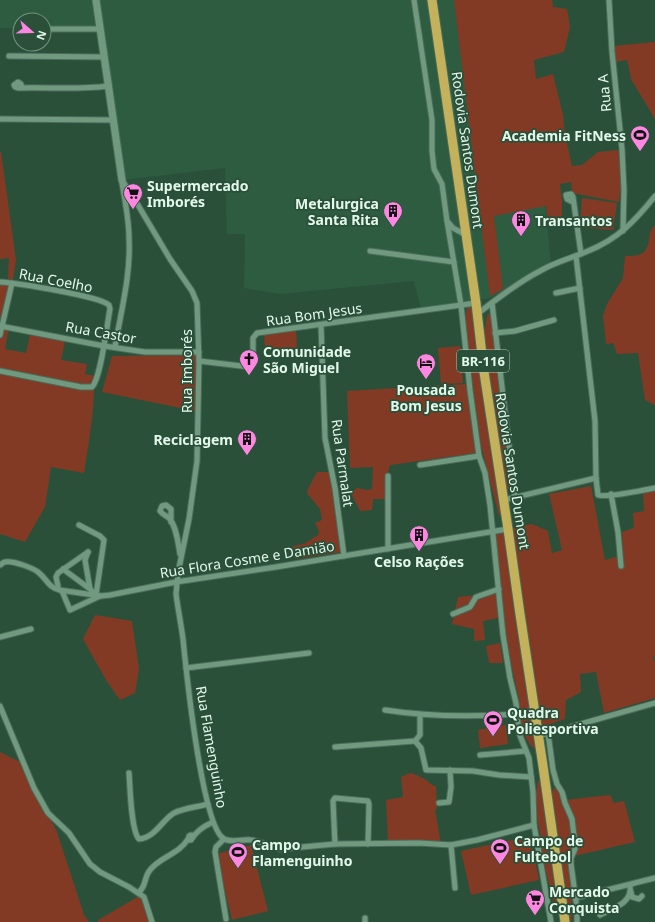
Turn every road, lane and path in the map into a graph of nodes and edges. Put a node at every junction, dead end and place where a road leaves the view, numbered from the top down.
1 (96, 0) edge
2 (414, 0) edge
3 (432, 0) edge
4 (609, 0) edge
5 (100, 28) junction
6 (52, 29) edge
7 (9, 56) dead end
8 (104, 57) junction
9 (108, 86) junction
10 (22, 88) dead end
11 (0, 119) edge
12 (114, 121) junction
13 (122, 180) junction
14 (655, 196) edge
15 (573, 202) dead end
16 (447, 221) junction
17 (623, 231) junction
18 (466, 236) junction
19 (370, 251) dead end
20 (578, 255) junction
21 (454, 262) junction
22 (0, 282) edge
23 (12, 283) junction
24 (580, 288) junction
25 (556, 293) dead end
26 (476, 303) junction
27 (492, 303) junction
28 (461, 305) junction
29 (477, 314) junction
30 (554, 320) dead end
31 (321, 325) junction
32 (1, 326) edge
33 (495, 333) junction
34 (0, 335) edge
35 (104, 346) junction
36 (115, 348) junction
37 (199, 352) junction
38 (199, 361) junction
39 (0, 371) edge
40 (479, 456) junction
41 (420, 465) dead end
42 (388, 476) dead end
43 (596, 478) junction
44 (655, 488) edge
45 (611, 494) junction
46 (515, 496) junction
47 (504, 500) junction
48 (171, 522) dead end
49 (79, 525) dead end
50 (508, 528) junction
51 (493, 531) junction
52 (388, 549) junction
53 (344, 556) junction
54 (181, 557) junction
55 (0, 565) edge
56 (621, 566) dead end
57 (63, 569) junction
58 (176, 582) junction
59 (58, 586) dead end
60 (90, 589) junction
61 (498, 589) junction
62 (62, 591) junction
63 (99, 596) junction
64 (453, 614) dead end
65 (31, 629) dead end
66 (0, 637) edge
67 (309, 653) dead end
68 (186, 668) junction
69 (655, 703) edge
70 (0, 706) edge
71 (385, 710) dead end
72 (517, 714) junction
73 (420, 715) junction
74 (543, 734) junction
75 (415, 741) junction
76 (335, 748) dead end
77 (526, 751) junction
78 (480, 755) dead end
79 (450, 770) junction
80 (129, 773) dead end
81 (531, 777) junction
82 (439, 802) dead end
83 (208, 804) junction
84 (213, 822) junction
85 (534, 825) junction
86 (224, 839) junction
87 (335, 844) junction
88 (368, 844) junction
89 (451, 845) junction
90 (655, 878) edge
91 (630, 885) junction
92 (455, 888) dead end
93 (631, 891) junction
94 (139, 892) junction
95 (642, 896) dead end
96 (575, 898) junction
97 (600, 916) dead end
98 (226, 919) dead end
99 (152, 922) edge
100 (551, 922) edge
101 (565, 922) edge
102 (577, 922) edge

1 - 5 street
2 - 16 street
3 - 18 highway, Rodovia Santos Dumont / BR-116
4 - 17 street, Rua A
5 - 6 street
5 - 8 street
7 - 8 street
8 - 9 street
9 - 10 street
9 - 12 street
11 - 12 street
12 - 13 street
13 - 36 street
13 - 37 street, Rua Imborés
14 - 17 street
15 - 20 street
16 - 18 street
16 - 21 street
17 - 20 street
18 - 26 highway, Rodovia Santos Dumont / BR-116
19 - 21 street
20 - 24 street
20 - 27 street
21 - 28 street
22 - 23 street, Rua Coelho
23 - 32 street
23 - 35 street, Rua Coelho
24 - 25 street
24 - 43 street
26 - 28 street, Rua Bom Jesus
26 - 29 highway, Rodovia Santos Dumont / BR-116
27 - 29 street
27 - 33 street
28 - 31 street, Rua Bom Jesus
28 - 40 street
29 - 47 highway, Rodovia Santos Dumont / BR-116
30 - 33 street
31 - 38 street, Rua Bom Jesus
31 - 53 street, Rua Parmalat
32 - 34 street
32 - 35 street, Rua Castor
33 - 46 street
35 - 36 street, Rua Castor
35 - 39 street
36 - 37 street, Rua Castor
37 - 38 street, Rua Imborés
38 - 54 street, Rua Imborés
40 - 41 street
40 - 51 street
42 - 52 street
43 - 45 street
43 - 46 street
44 - 45 street
45 - 56 street
46 - 47 street
47 - 50 highway, Rodovia Santos Dumont / BR-116
48 - 54 street
49 - 63 street
50 - 51 street, Rua Flora Cosme e Damião
50 - 74 highway, Rodovia Santos Dumont / BR-116
51 - 52 street, Rua Flora Cosme e Damião
51 - 61 street
52 - 53 street, Rua Flora Cosme e Damião
53 - 58 street, Rua Flora Cosme e Damião
54 - 58 street, Rua Imborés
55 - 62 street, Rua Flora Cosme e Damião
57 - 59 street
57 - 60 street
57 - 60 street
58 - 63 street, Rua Flora Cosme e Damião
58 - 68 street, Rua Flamenguinho
60 - 63 street
61 - 64 street
61 - 72 street
62 - 63 street, Rua Flora Cosme e Damião
62 - 63 street
65 - 66 street
67 - 68 street
68 - 83 street, Rua Flamenguinho
69 - 74 street
70 - 94 street
71 - 73 street
72 - 73 street
72 - 77 street
73 - 75 street
74 - 96 street
74 - 101 highway, Rodovia Santos Dumont / BR-116
75 - 76 street
75 - 79 street
77 - 78 street
77 - 81 street
79 - 81 street
79 - 82 street
80 - 83 street
81 - 85 street
83 - 84 street, Rua Flamenguinho
84 - 86 street, Rua Flamenguinho
84 - 94 street
85 - 89 street
85 - 100 street
86 - 87 street
86 - 98 street
87 - 88 street
87 - 88 street
88 - 89 street
89 - 92 street
90 - 91 street
91 - 93 street
91 - 96 street
93 - 95 street
93 - 97 street
94 - 99 street
96 - 102 street

